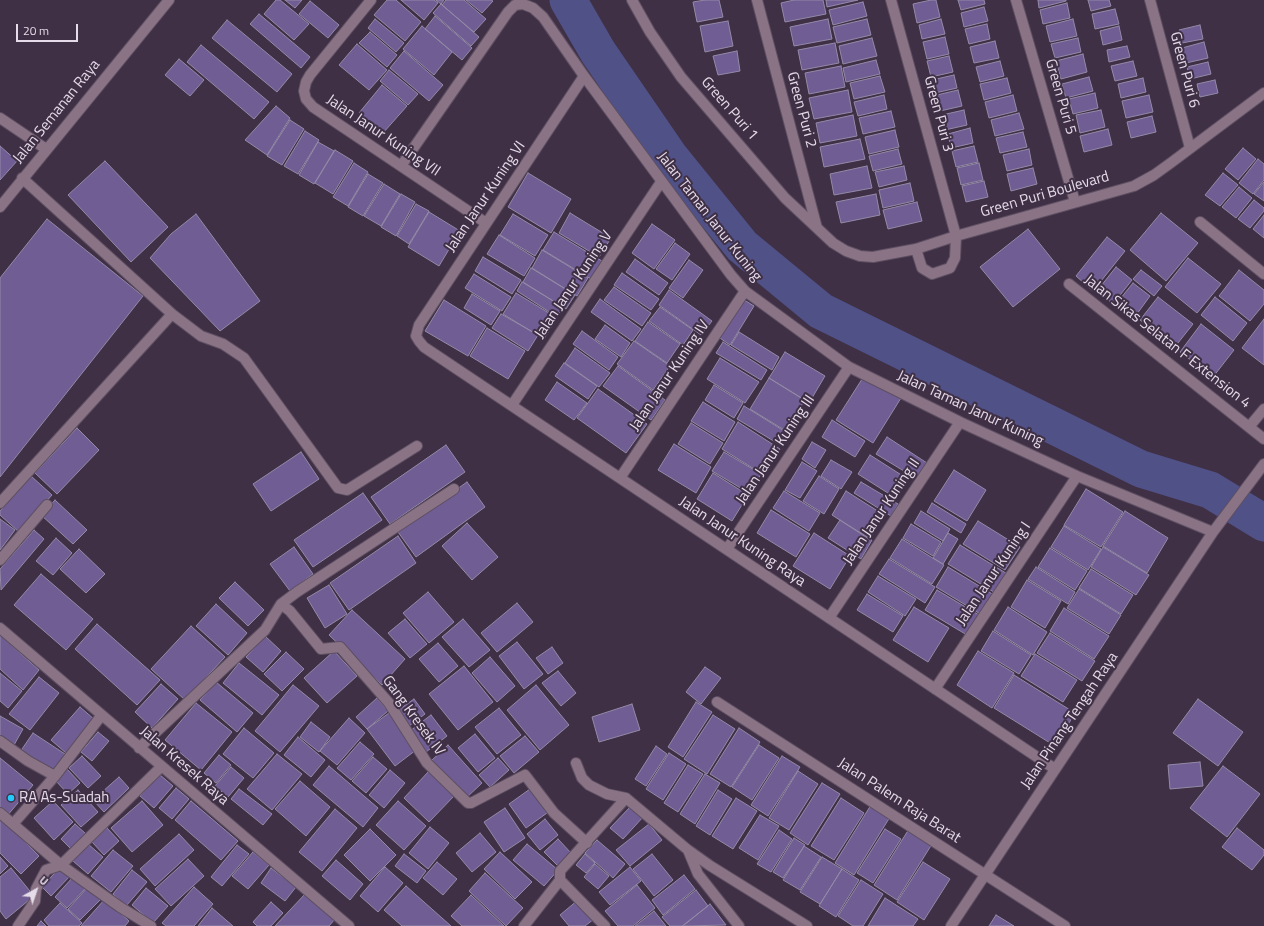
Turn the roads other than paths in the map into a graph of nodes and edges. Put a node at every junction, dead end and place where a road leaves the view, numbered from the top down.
1 (168, 0) edge
2 (371, 0) edge
3 (632, 0) edge
4 (757, 0) edge
5 (891, 0) edge
6 (1016, 0) edge
7 (1150, 0) edge
8 (584, 76) junction
9 (1264, 93) edge
10 (0, 118) edge
11 (1190, 148) junction
12 (46, 149) junction
13 (401, 166) junction
14 (22, 178) junction
15 (661, 182) junction
16 (1074, 202) junction
17 (0, 207) edge
18 (1200, 222) dead end
19 (486, 223) junction
20 (816, 228) junction
21 (956, 236) junction
22 (916, 249) junction
23 (1264, 274) edge
24 (1069, 284) dead end
25 (745, 290) junction
26 (172, 314) junction
27 (416, 336) joint
28 (849, 367) junction
29 (512, 405) junction
30 (1264, 409) edge
31 (960, 422) junction
32 (1249, 427) junction
33 (1264, 439) edge
34 (417, 446) dead end
35 (1264, 464) edge
36 (1077, 476) junction
37 (620, 478) junction
38 (454, 489) dead end
39 (0, 503) edge
40 (47, 505) dead end
41 (1213, 532) junction
42 (727, 549) junction
43 (0, 560) edge
44 (281, 604) junction
45 (829, 618) junction
46 (0, 628) edge
47 (935, 689) junction
48 (717, 702) dead end
49 (101, 716) junction
50 (0, 740) edge
51 (139, 748) junction
52 (576, 763) dead end
53 (161, 767) junction
54 (1055, 769) junction
55 (55, 776) junction
56 (626, 798) junction
57 (0, 813) edge
58 (13, 824) junction
59 (587, 843) junction
60 (688, 850) junction
61 (61, 865) junction
62 (986, 875) junction
63 (560, 880) junction
64 (344, 924) edge
65 (18, 926) edge
66 (151, 926) edge
67 (524, 926) edge
68 (604, 926) edge
69 (739, 926) edge
70 (807, 926) edge
71 (951, 926) edge
72 (1065, 926) edge

1 - 12 street, Jalan Semanan Raya
2 - 13 street, Jalan Janur Kuning VII
3 - 20 street, Green Puri 1
4 - 20 street, Green Puri 2
5 - 21 street, Green Puri 3
6 - 16 street, Green Puri 5
7 - 11 street, Green Puri 6
8 - 13 street, Jalan Taman Janur Kuning
8 - 15 street, Jalan Taman Janur Kuning
8 - 19 street, Jalan Janur Kuning VI
9 - 11 street, Green Puri Boulevard
10 - 12 street
11 - 16 street, Green Puri Boulevard
12 - 14 street, Jalan Semanan Raya
13 - 19 street, Jalan Janur Kuning VII
14 - 17 street, Jalan Semanan Raya
14 - 26 street
15 - 25 street, Jalan Taman Janur Kuning
15 - 29 street, Jalan Janur Kuning V
16 - 21 street, Green Puri Boulevard
18 - 23 street
19 - 27 street, Jalan Janur Kuning VI
20 - 22 street, Green Puri Boulevard
21 - 22 street, Green Puri Boulevard
21 - 22 street, Green Puri 3
24 - 32 street, Jalan Sikas Selatan F Extension 4
25 - 28 street, Jalan Taman Janur Kuning
25 - 37 street, Jalan Janur Kuning IV
26 - 34 street
26 - 39 street
27 - 29 street, Jalan Janur Kuning Raya
28 - 31 street, Jalan Taman Janur Kuning
28 - 42 street, Jalan Janur Kuning III
29 - 37 street, Jalan Janur Kuning Raya
30 - 32 street
31 - 36 street, Jalan Taman Janur Kuning
31 - 45 street, Jalan Janur Kuning II
32 - 33 street, Jalan Sikas Selatan F Extension 4
35 - 41 street, Jalan Pinang Tengah Raya
36 - 41 street, Jalan Taman Janur Kuning
36 - 47 street, Jalan Janur Kuning I
37 - 42 street, Jalan Janur Kuning Raya
38 - 44 street
40 - 43 street
41 - 54 street, Jalan Pinang Tengah Raya
42 - 45 street, Jalan Janur Kuning Raya
44 - 51 street
44 - 59 street, Gang Kresek IV
45 - 47 street, Jalan Janur Kuning Raya
46 - 49 street, Jalan Kresek Raya
47 - 54 street, Jalan Janur Kuning Raya
48 - 62 street, Jalan Palem Raja Barat
49 - 51 street, Jalan Kresek Raya
49 - 55 street
50 - 55 street
51 - 53 street, Jalan Kresek Raya
52 - 56 street
53 - 61 street
53 - 64 street, Jalan Kresek Raya
54 - 62 street, Jalan Pinang Tengah Raya
55 - 58 street
56 - 59 street
56 - 60 street
57 - 58 street
58 - 61 street
59 - 63 street
60 - 69 street
60 - 70 street
61 - 65 street
61 - 66 street
62 - 71 street, Jalan Pinang Tengah Raya
62 - 72 street, Jalan Palem Raja Barat
63 - 67 street
63 - 68 street

